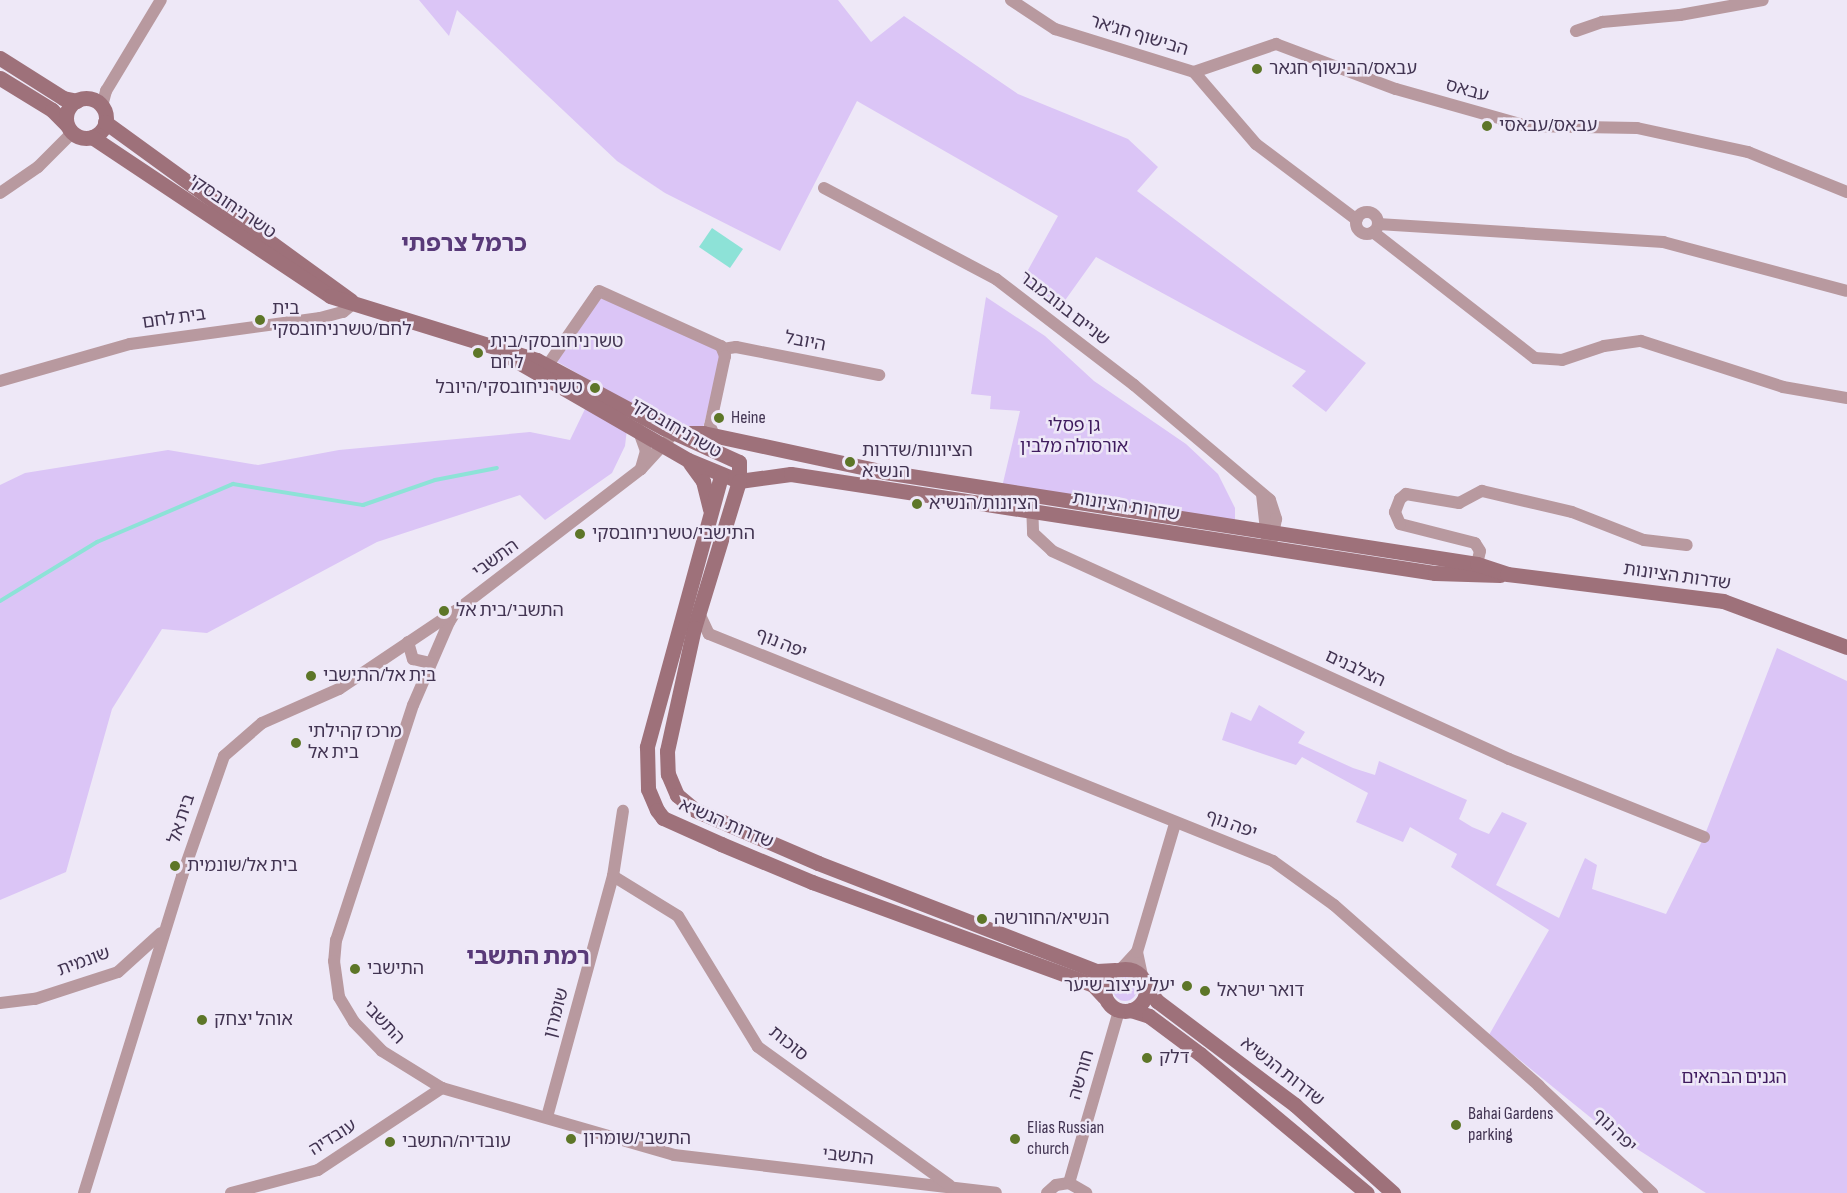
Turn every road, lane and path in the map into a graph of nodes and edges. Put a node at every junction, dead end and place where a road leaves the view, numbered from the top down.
1 (161, 0) edge
2 (1011, 0) edge
3 (1762, 0) edge
4 (1576, 32) dead end
5 (0, 58) edge
6 (1194, 72) junction
7 (0, 78) edge
8 (94, 99) junction
9 (105, 122) junction
10 (70, 129) junction
11 (92, 137) junction
12 (824, 188) dead end
13 (1847, 192) edge
14 (0, 193) edge
15 (1376, 228) junction
16 (1847, 291) edge
17 (354, 303) junction
18 (723, 349) junction
19 (545, 371) junction
20 (879, 375) dead end
21 (0, 381) edge
22 (1847, 398) edge
23 (637, 428) junction
24 (714, 435) junction
25 (670, 440) junction
26 (790, 455) junction
27 (688, 460) junction
28 (739, 462) junction
29 (641, 469) junction
30 (721, 476) junction
31 (740, 481) junction
32 (1032, 504) junction
33 (711, 512) junction
34 (1270, 531) junction
35 (1687, 545) dead end
36 (1268, 549) junction
37 (1477, 564) junction
38 (1507, 574) junction
39 (456, 611) junction
40 (699, 613) junction
41 (421, 633) junction
42 (710, 634) junction
43 (408, 642) junction
44 (691, 642) junction
45 (1841, 645) edge
46 (1847, 653) edge
47 (433, 657) junction
48 (623, 812) dead end
49 (1175, 824) junction
50 (1704, 837) dead end
51 (613, 876) junction
52 (166, 927) junction
53 (1137, 952) junction
54 (1118, 969) junction
55 (1144, 981) junction
56 (1104, 996) junction
57 (0, 1003) edge
58 (1125, 1010) junction
59 (442, 1088) junction
60 (547, 1117) junction
61 (1069, 1183) junction
62 (950, 1186) junction
63 (84, 1193) edge
64 (231, 1193) edge
65 (996, 1193) edge
66 (1047, 1193) edge
67 (1086, 1193) edge
68 (1367, 1193) edge
69 (1393, 1193) edge
70 (1652, 1193) edge

1 - 8 street
2 - 6 street, הבישוף חג'אר
3 - 4 street
5 - 8 street
6 - 13 street, עבאס
6 - 15 street
7 - 10 street
8 - 9 street
8 - 10 street
9 - 11 street
9 - 17 street, טשרניחובסקי
10 - 11 street
10 - 14 street
11 - 17 street, טשרניחובסקי
12 - 34 street, שניים בנובמבר
15 - 16 street
15 - 22 street
17 - 19 street, טשרניחובסקי
17 - 21 street, בית לחם
18 - 19 street
18 - 20 street, היובל
18 - 24 street
19 - 23 street, טשרניחובסקי
19 - 25 street, טשרניחובסקי
23 - 25 street, טשרניחובסקי
23 - 29 street
24 - 25 street, טשרניחובסקי
24 - 26 street, טשרניחובסקי
25 - 27 street, טשרניחובסקי
25 - 28 street
25 - 29 street, התשבי
26 - 28 street
26 - 32 street, שדרות הציונות
27 - 30 street, טשרניחובסקי
27 - 33 street
28 - 30 street
28 - 31 street
29 - 39 street, התשבי
30 - 31 street, טשרניחובסקי
30 - 33 street, שדרות הנשיא
31 - 32 street, שדרות הציונות
31 - 40 street, שדרות הנשיא
32 - 34 street, שדרות הציונות
32 - 36 street, שדרות הציונות
32 - 50 street, הצלבנים
33 - 56 street, שדרות הנשיא
34 - 36 street, שניים בנובמבר
34 - 37 street, שדרות הציונות
35 - 37 street
36 - 38 street, שדרות הציונות
37 - 38 street, שדרות הציונות
38 - 45 street, שדרות הציונות
39 - 41 street, בית אל
39 - 47 street, התשבי
40 - 42 street
40 - 44 street, שדרות הנשיא
41 - 43 street, בית אל
41 - 47 street
42 - 44 street
42 - 49 street, יפה נוף
43 - 47 street
43 - 52 street, בית אל
44 - 54 street, שדרות הנשיא
45 - 46 street, שדרות הציונות
47 - 59 street, התשבי
48 - 51 street, שומרון
49 - 53 street
49 - 70 street, יפה נוף
51 - 60 street, שומרון
51 - 62 street, סוכות
52 - 57 street, שונמית
52 - 63 street, בית אל
53 - 54 street
53 - 55 street
54 - 55 street
54 - 56 street
55 - 58 street
55 - 69 street, שדרות הנשיא
56 - 58 street
58 - 61 street, חורשה
58 - 68 street, שדרות הנשיא
59 - 60 street, התשבי
59 - 64 street, עובדיה
60 - 62 street, התשבי
61 - 66 street
61 - 67 street
62 - 65 street, התשבי

